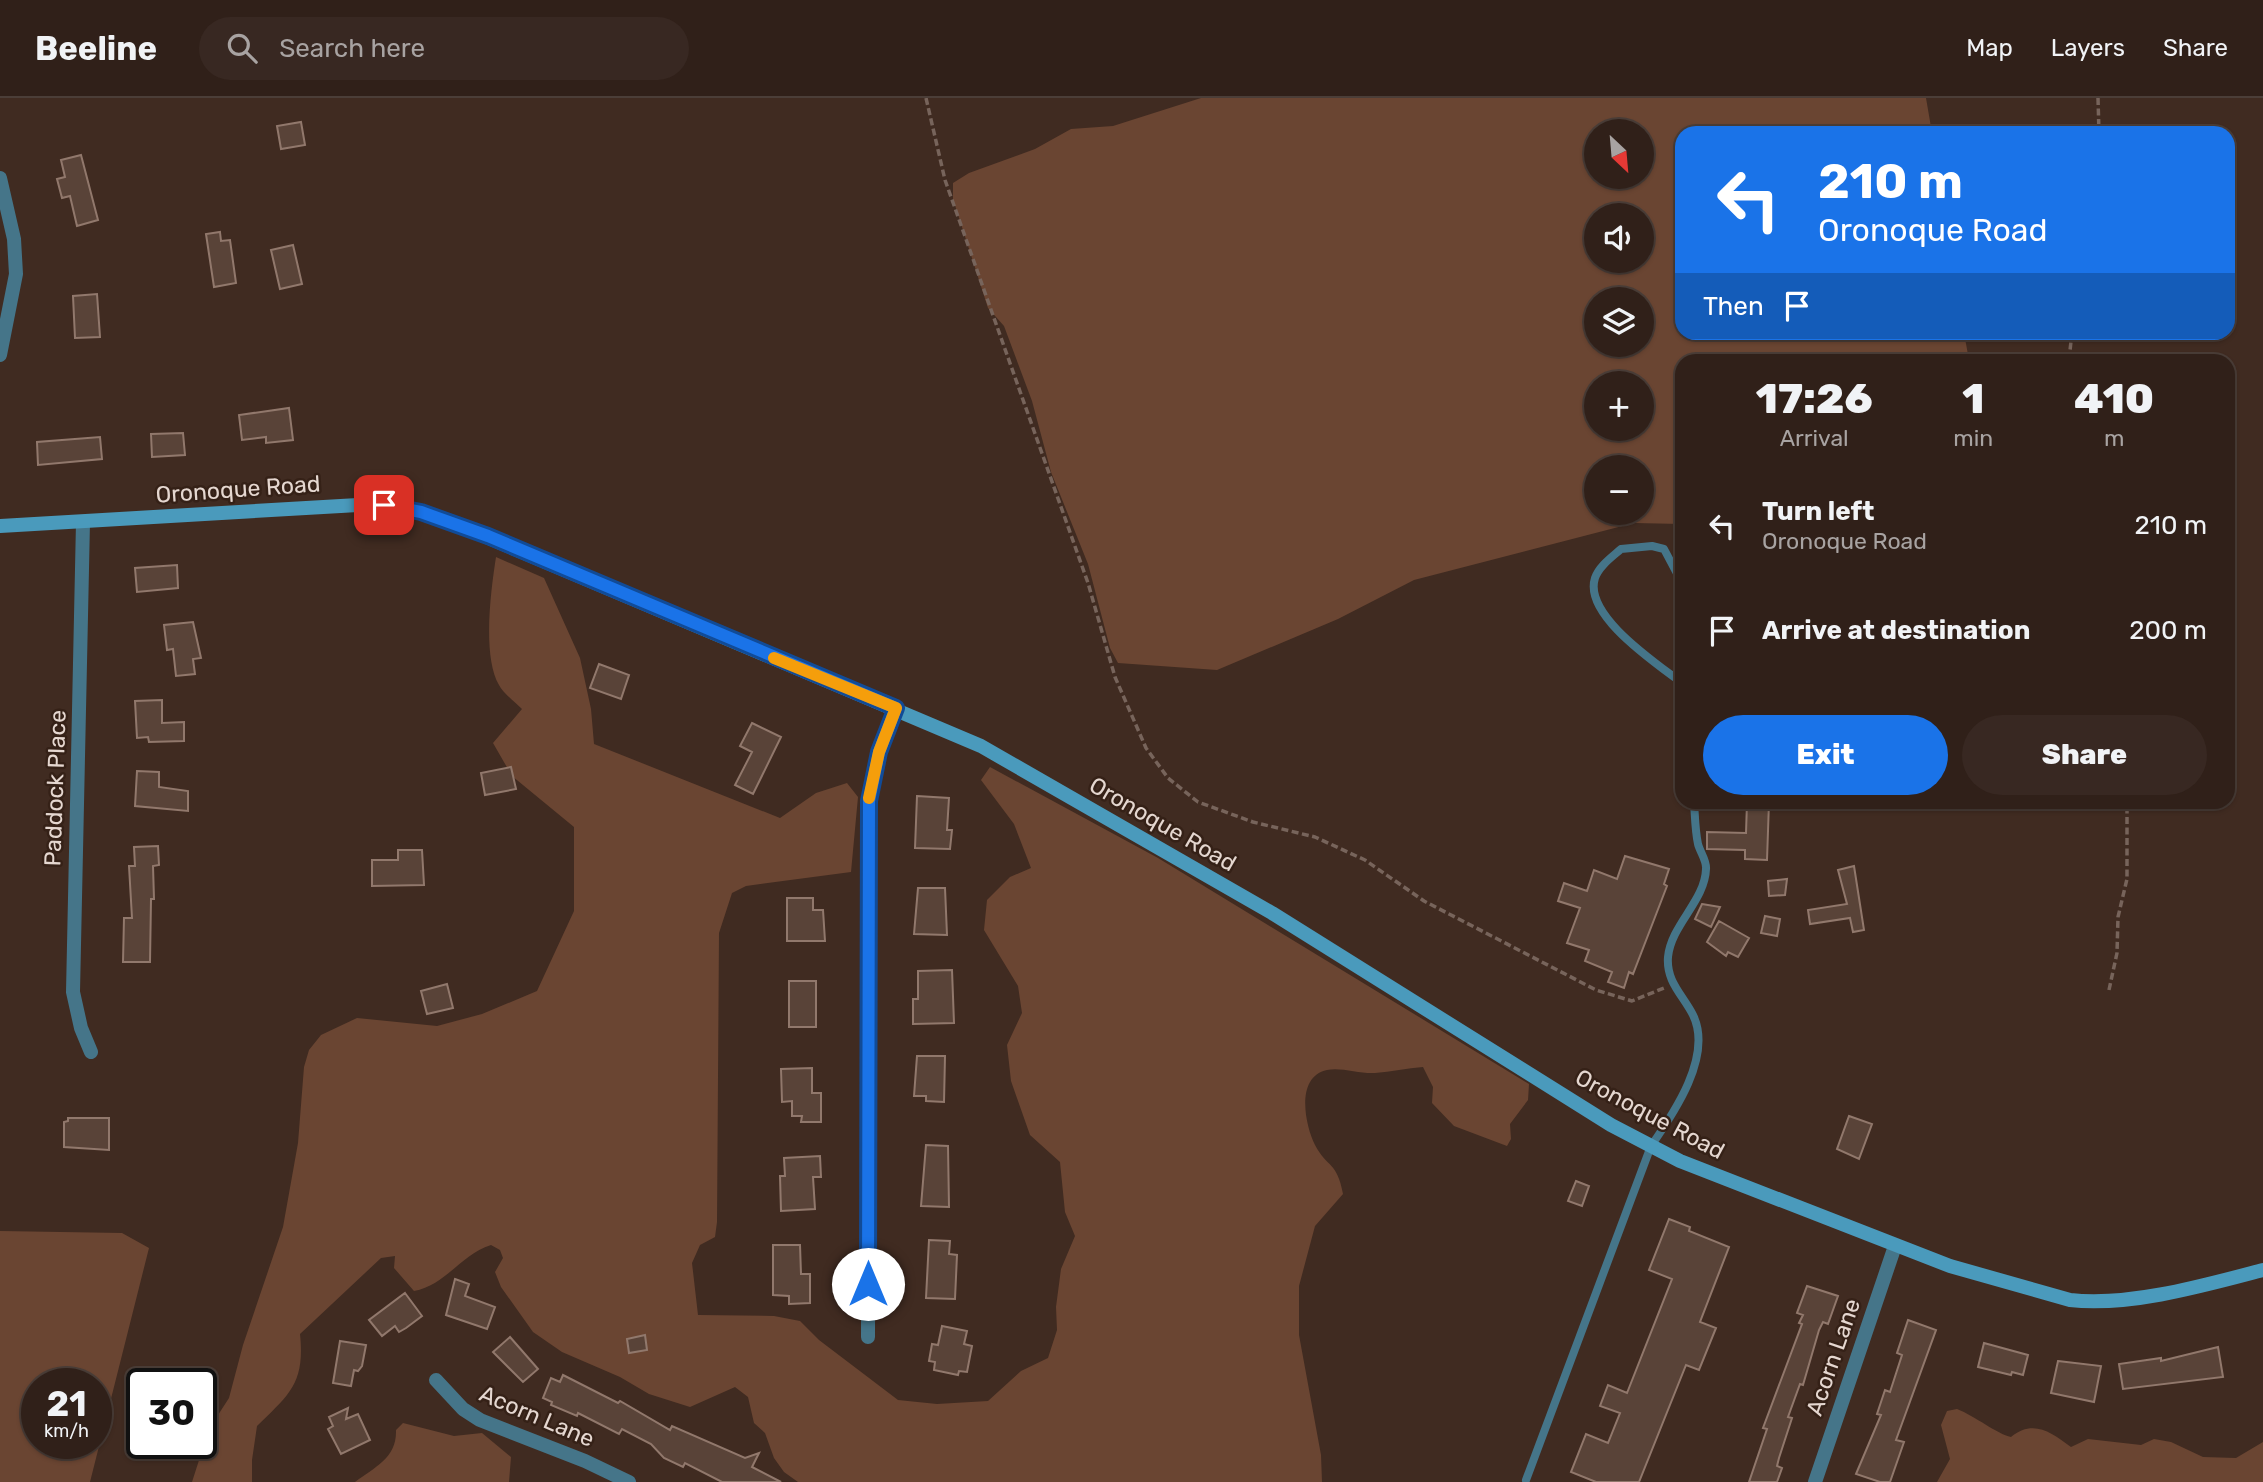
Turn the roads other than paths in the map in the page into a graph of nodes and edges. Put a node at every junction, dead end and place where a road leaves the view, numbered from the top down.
1 (0, 178) edge
2 (0, 355) edge
3 (83, 522) junction
4 (0, 526) edge
5 (1675, 570) edge
6 (1675, 678) edge
7 (896, 708) junction
8 (1694, 809) edge
9 (91, 1052) dead end
10 (1651, 1146) junction
11 (1895, 1246) junction
12 (2263, 1270) edge
13 (868, 1337) dead end
14 (436, 1380) dead end
15 (1526, 1479) dead end
16 (629, 1482) edge
17 (1815, 1482) edge

1 - 2 street
3 - 4 street, Oronoque Road
3 - 7 street, Oronoque Road
3 - 9 street, Paddock Place
5 - 6 lane
7 - 10 street, Oronoque Road
7 - 13 street
8 - 10 lane
10 - 11 street, Oronoque Road
10 - 15 lane
11 - 12 street, Oronoque Road
11 - 17 street, Acorn Lane
14 - 16 street, Acorn Lane

